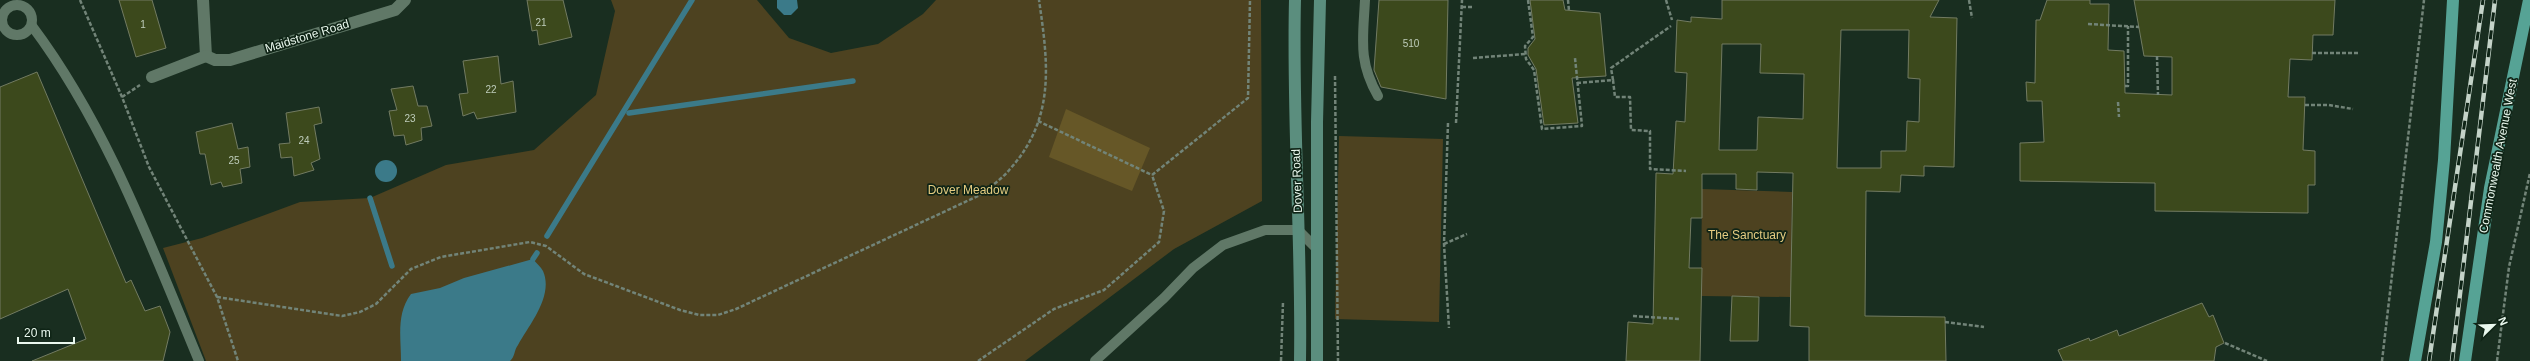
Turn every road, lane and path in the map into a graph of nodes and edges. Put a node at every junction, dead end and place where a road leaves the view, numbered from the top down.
1 (80, 0) edge
2 (203, 0) edge
3 (405, 0) edge
4 (1039, 0) edge
5 (1250, 0) edge
6 (1295, 0) edge
7 (1320, 0) edge
8 (1365, 0) edge
9 (1462, 0) edge
10 (1528, 0) edge
11 (1568, 0) edge
12 (1666, 0) edge
13 (1969, 0) edge
14 (2424, 0) edge
15 (2453, 0) edge
16 (2529, 0) edge
17 (5, 4) edge
18 (1462, 7) junction
19 (1474, 7) dead end
20 (1569, 11) dead end
21 (1972, 18) dead end
22 (1672, 20) dead end
23 (2088, 24) dead end
24 (32, 26) junction
25 (1671, 26) dead end
26 (2128, 26) junction
27 (2139, 27) dead end
28 (2358, 52) dead end
29 (2312, 53) dead end
30 (1525, 54) junction
31 (206, 56) junction
32 (2157, 56) dead end
33 (1473, 58) dead end
34 (1575, 58) dead end
35 (1335, 69) dead end
36 (152, 77) joint
37 (1613, 80) junction
38 (1577, 82) junction
39 (2125, 86) dead end
40 (2158, 95) dead end
41 (1378, 96) dead end
42 (122, 97) junction
43 (2118, 102) dead end
44 (2305, 105) dead end
45 (2353, 109) dead end
46 (2119, 117) dead end
47 (1038, 122) junction
48 (1448, 123) dead end
49 (1456, 123) dead end
50 (1686, 171) dead end
51 (2530, 173) edge
52 (1152, 175) junction
53 (1298, 230) junction
54 (1467, 234) dead end
55 (1444, 244) junction
56 (1316, 248) junction
57 (217, 297) junction
58 (1633, 316) dead end
59 (1680, 319) dead end
60 (1946, 322) dead end
61 (1984, 327) dead end
62 (1449, 328) dead end
63 (2225, 343) dead end
64 (199, 361) edge
65 (238, 361) edge
66 (978, 361) edge
67 (1095, 361) edge
68 (1300, 361) edge
69 (1317, 361) edge
70 (1338, 361) edge
71 (2267, 361) edge
72 (2382, 361) edge
73 (2415, 361) edge
74 (2464, 361) edge
75 (2497, 361) edge

1 - 42 path
2 - 31 street
3 - 31 street, Maidstone Road
4 - 47 path
5 - 52 path
6 - 53 street, Dover Road
7 - 56 street, Dover Road
8 - 41 lane
9 - 18 path
10 - 30 path
11 - 20 path
12 - 22 path
13 - 21 path
14 - 72 path
15 - 73 main road
16 - 74 main road, Commonwealth Avenue West
17 - 24 lane
17 - 24 lane
18 - 19 path
18 - 49 path
23 - 26 path
24 - 64 lane
25 - 37 path
26 - 27 path
26 - 39 path
28 - 29 path
30 - 33 path
30 - 38 path
31 - 36 street
32 - 40 path
34 - 38 path
35 - 70 path
36 - 42 path
37 - 38 path
37 - 50 path
42 - 57 path
43 - 46 path
44 - 45 path
47 - 52 path
47 - 57 path
48 - 55 path
51 - 75 path
52 - 66 path
53 - 56 lane
53 - 67 lane
53 - 68 street, Dover Road
54 - 55 path
55 - 62 path
56 - 69 street, Dover Road
57 - 65 path
58 - 59 path
60 - 61 path
63 - 71 path

